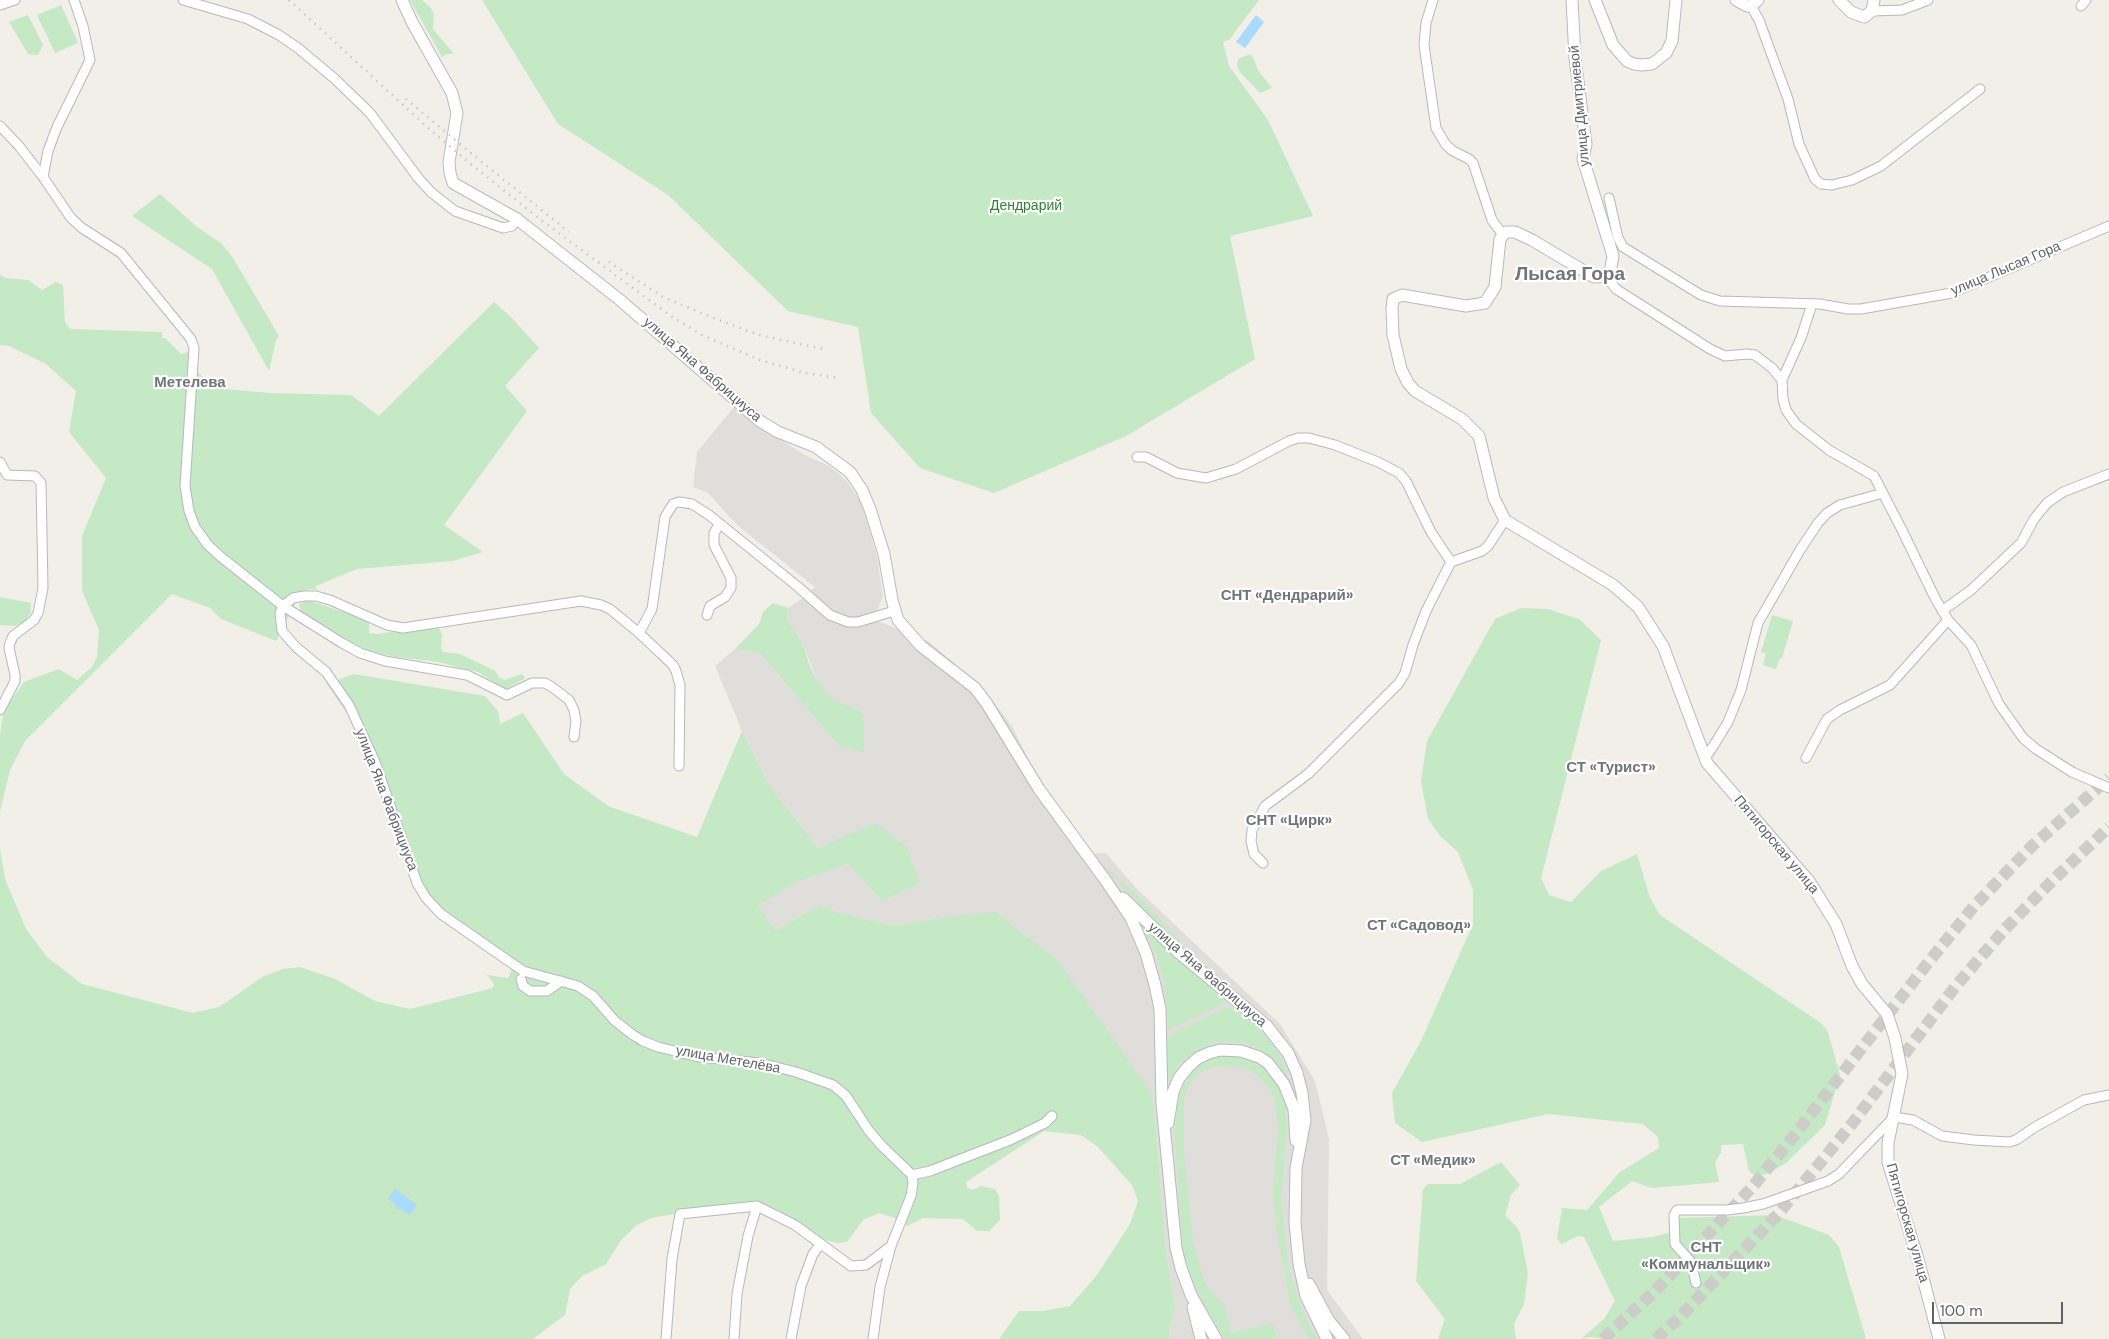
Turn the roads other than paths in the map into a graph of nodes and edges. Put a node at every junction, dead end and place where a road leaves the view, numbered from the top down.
1 (15, 0) edge
2 (74, 0) edge
3 (184, 0) edge
4 (402, 0) edge
5 (1433, 0) edge
6 (1572, 0) edge
7 (1595, 0) edge
8 (1676, 0) edge
9 (1736, 0) edge
10 (1839, 0) edge
11 (1928, 0) edge
12 (1754, 3) edge
13 (0, 6) edge
14 (1873, 6) edge
15 (1980, 89) dead end
16 (0, 126) edge
17 (43, 177) junction
18 (1609, 198) dead end
19 (517, 219) junction
20 (2109, 226) edge
21 (1503, 235) junction
22 (1606, 276) junction
23 (1812, 304) junction
24 (1782, 380) junction
25 (1137, 457) dead end
26 (0, 462) edge
27 (2109, 474) edge
28 (1883, 493) junction
29 (1505, 520) junction
30 (719, 525) junction
31 (1451, 562) junction
32 (283, 606) junction
33 (894, 611) junction
34 (1942, 611) junction
35 (707, 615) dead end
36 (1948, 620) junction
37 (639, 633) junction
38 (0, 710) edge
39 (574, 737) dead end
40 (1704, 758) junction
41 (1806, 758) dead end
42 (679, 766) dead end
43 (2109, 788) edge
44 (1263, 863) dead end
45 (1106, 881) junction
46 (522, 975) junction
47 (561, 981) junction
48 (2109, 1095) edge
49 (1052, 1116) dead end
50 (1894, 1117) junction
51 (1165, 1144) junction
52 (1296, 1168) junction
53 (912, 1176) junction
54 (757, 1206) junction
55 (820, 1245) junction
56 (891, 1246) junction
57 (1297, 1247) junction
58 (1696, 1283) dead end
59 (1191, 1295) junction
60 (666, 1339) edge
61 (734, 1339) edge
62 (792, 1339) edge
63 (873, 1339) edge
64 (1201, 1339) edge
65 (1216, 1339) edge
66 (1327, 1339) edge
67 (1344, 1339) edge
68 (1939, 1339) edge

1 - 13 street
2 - 17 street
3 - 19 street
4 - 19 main road, улица Яна Фабрициуса
5 - 21 street
6 - 22 main road, улица Дмитриевой
7 - 8 main road
9 - 12 main road
10 - 14 main road
11 - 14 street
12 - 15 street
16 - 17 street
17 - 32 street
18 - 23 street, улица Лысая Гора
19 - 33 main road, улица Яна Фабрициуса
20 - 23 street, улица Лысая Гора
21 - 22 main road
21 - 29 main road
22 - 24 street
23 - 24 street
24 - 28 street
25 - 31 street
26 - 38 street
27 - 34 street
28 - 34 street
28 - 40 street
29 - 31 street
29 - 40 main road, Пятигорская улица
30 - 33 street
30 - 35 street
30 - 37 street
31 - 44 street
32 - 37 street
32 - 39 street
32 - 46 street, улица Яна Фабрициуса
33 - 45 main road, улица Яна Фабрициуса
34 - 36 street
36 - 41 street
36 - 43 street
37 - 42 street
40 - 50 main road, Пятигорская улица
45 - 51 main road, улица Яна Фабрициуса
45 - 52 main road, улица Яна Фабрициуса
46 - 47 street, улица Метелёва
46 - 47 street, улица Яна Фабрициуса
47 - 53 street, улица Метелёва
48 - 50 street
49 - 53 street
50 - 58 street
50 - 68 main road, Пятигорская улица
51 - 52 main road
51 - 59 main road, улица Яна Фабрициуса
52 - 57 main road, улица Яна Фабрициуса
53 - 56 street
54 - 55 street
54 - 60 street
54 - 61 street
55 - 56 street
55 - 62 street
56 - 63 street
57 - 66 main road, улица Яна Фабрициуса
57 - 67 main road
59 - 64 main road
59 - 65 main road, улица Яна Фабрициуса

